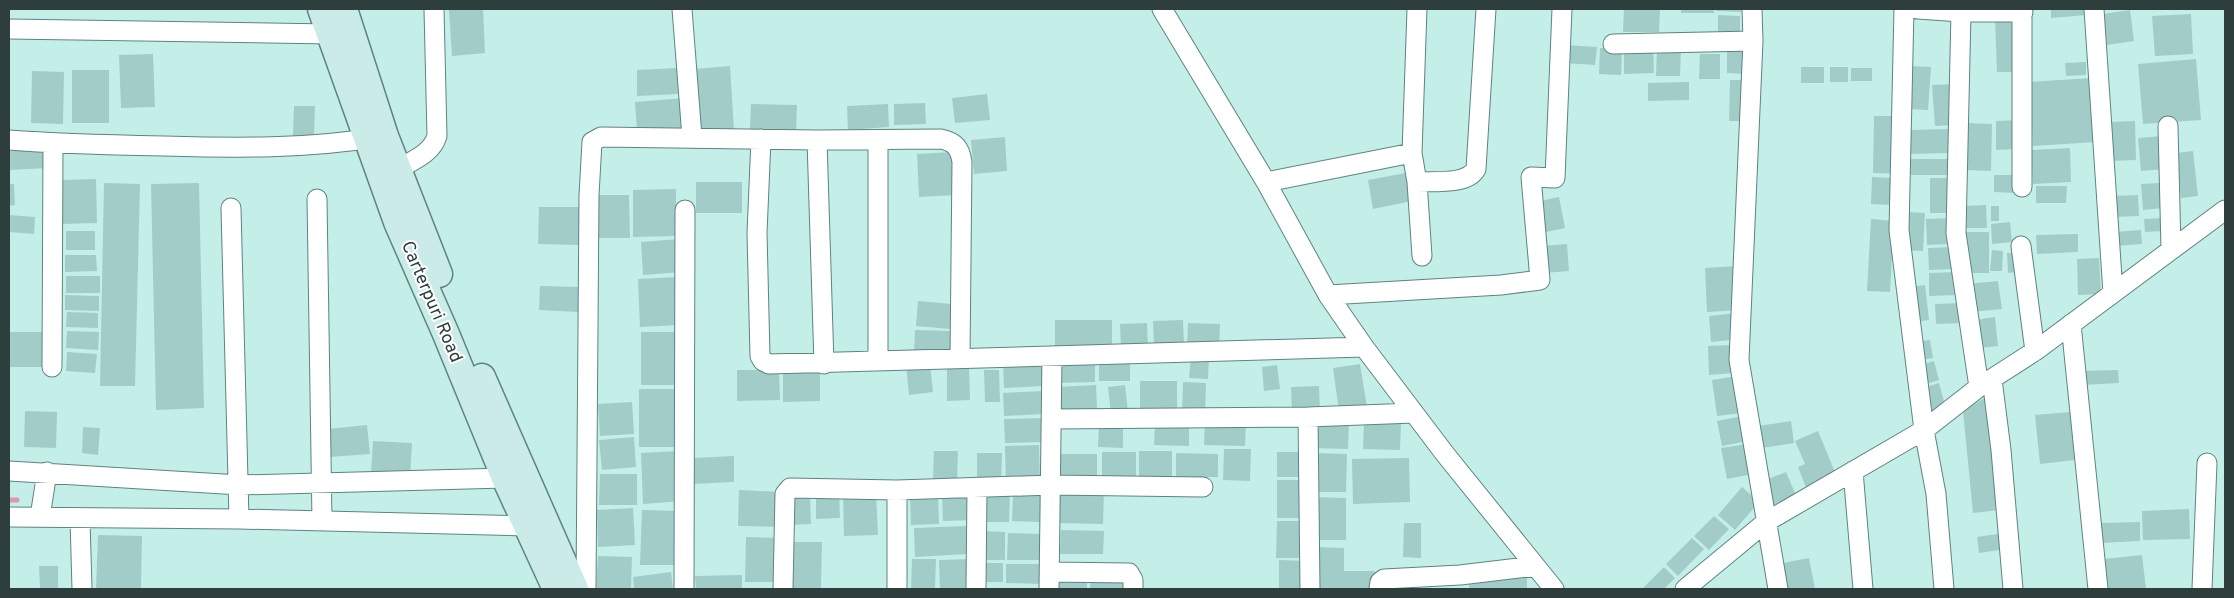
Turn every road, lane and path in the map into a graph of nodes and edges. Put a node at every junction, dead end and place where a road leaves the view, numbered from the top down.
1 (321, 9) edge
2 (434, 9) edge
3 (682, 9) edge
4 (1162, 9) edge
5 (1417, 9) edge
6 (1486, 9) edge
7 (1562, 9) edge
8 (1752, 9) edge
9 (1904, 9) edge
10 (1918, 9) edge
11 (2098, 9) edge
12 (2023, 10) edge
13 (1961, 12) junction
14 (341, 24) edge
15 (9, 29) edge
16 (1753, 41) junction
17 (1613, 44) dead end
18 (2168, 126) dead end
19 (692, 137) junction
20 (377, 138) junction
21 (761, 139) junction
22 (9, 140) edge
23 (817, 140) junction
24 (878, 140) junction
25 (54, 144) junction
26 (1412, 153) junction
27 (398, 169) junction
28 (1266, 182) junction
29 (1417, 182) junction
30 (2022, 187) dead end
31 (317, 199) dead end
32 (231, 208) dead end
33 (685, 210) dead end
34 (2225, 210) edge
35 (2021, 246) dead end
36 (2171, 248) junction
37 (1422, 256) dead end
38 (2113, 293) junction
39 (1328, 295) junction
40 (2071, 324) junction
41 (1364, 347) junction
42 (2035, 351) junction
43 (1052, 356) junction
44 (960, 358) junction
45 (878, 361) junction
46 (824, 364) junction
47 (52, 367) dead end
48 (1986, 383) junction
49 (1414, 413) junction
50 (1308, 417) junction
51 (1052, 418) junction
52 (1924, 430) junction
53 (2207, 463) dead end
54 (9, 471) edge
55 (1853, 471) junction
56 (47, 472) junction
57 (505, 478) junction
58 (322, 482) junction
59 (240, 484) junction
60 (1052, 486) junction
61 (1203, 487) dead end
62 (978, 488) junction
63 (898, 490) junction
64 (9, 517) edge
65 (40, 517) junction
66 (80, 518) junction
67 (239, 519) junction
68 (322, 521) junction
69 (1766, 522) junction
70 (536, 523) junction
71 (1535, 566) junction
72 (1050, 580) edge
73 (1460, 582) edge
74 (82, 589) edge
75 (556, 589) edge
76 (575, 589) edge
77 (586, 589) edge
78 (684, 589) edge
79 (783, 589) edge
80 (897, 589) edge
81 (976, 589) edge
82 (1133, 589) edge
83 (1310, 589) edge
84 (1379, 589) edge
85 (1554, 589) edge
86 (1685, 589) edge
87 (1778, 589) edge
88 (1863, 589) edge
89 (1944, 589) edge
90 (2013, 589) edge
91 (2098, 589) edge
92 (2202, 589) edge

1 - 14 main road, Carterpuri Road
2 - 27 street
3 - 19 street
4 - 28 street
5 - 26 street
6 - 29 street
7 - 39 street
8 - 16 street
9 - 52 street
10 - 13 street
11 - 38 street
12 - 13 street
12 - 30 street
13 - 48 street
14 - 15 street
14 - 20 main road, Carterpuri Road
16 - 17 street
16 - 69 street
18 - 36 street
19 - 21 street
19 - 77 street
20 - 25 street
20 - 27 main road, Carterpuri Road
20 - 57 main road, Carterpuri Road
21 - 23 street
21 - 46 street
22 - 25 street
23 - 24 street
23 - 46 street
24 - 44 street
24 - 45 street
25 - 47 street
26 - 28 street
26 - 29 street
27 - 70 main road, Carterpuri Road
28 - 39 street
29 - 37 street
31 - 58 street
32 - 59 street
33 - 78 street
34 - 36 street
35 - 42 street
36 - 38 street
38 - 40 street
39 - 41 street
40 - 42 street
40 - 91 street
41 - 43 street
41 - 49 street
42 - 48 street
43 - 44 street
43 - 51 street
44 - 45 street
45 - 46 street
48 - 52 street
48 - 90 street
49 - 50 street
49 - 71 street
50 - 51 street
50 - 83 street
51 - 60 street
52 - 55 street
52 - 89 street
53 - 92 street
54 - 56 street
55 - 69 street
55 - 88 street
56 - 59 street
56 - 65 street
57 - 58 street
57 - 70 main road, Carterpuri Road
58 - 59 street
58 - 68 street
59 - 67 street
60 - 61 street
60 - 62 street
60 - 72 street
62 - 63 street
62 - 81 street
63 - 79 street
63 - 80 street
64 - 65 street
65 - 66 street
66 - 67 street
66 - 74 street
67 - 68 street
68 - 70 street
69 - 86 street
69 - 87 street
70 - 75 main road, Carterpuri Road
70 - 76 main road, Carterpuri Road
71 - 73 street
71 - 85 street
72 - 82 street
73 - 84 street

